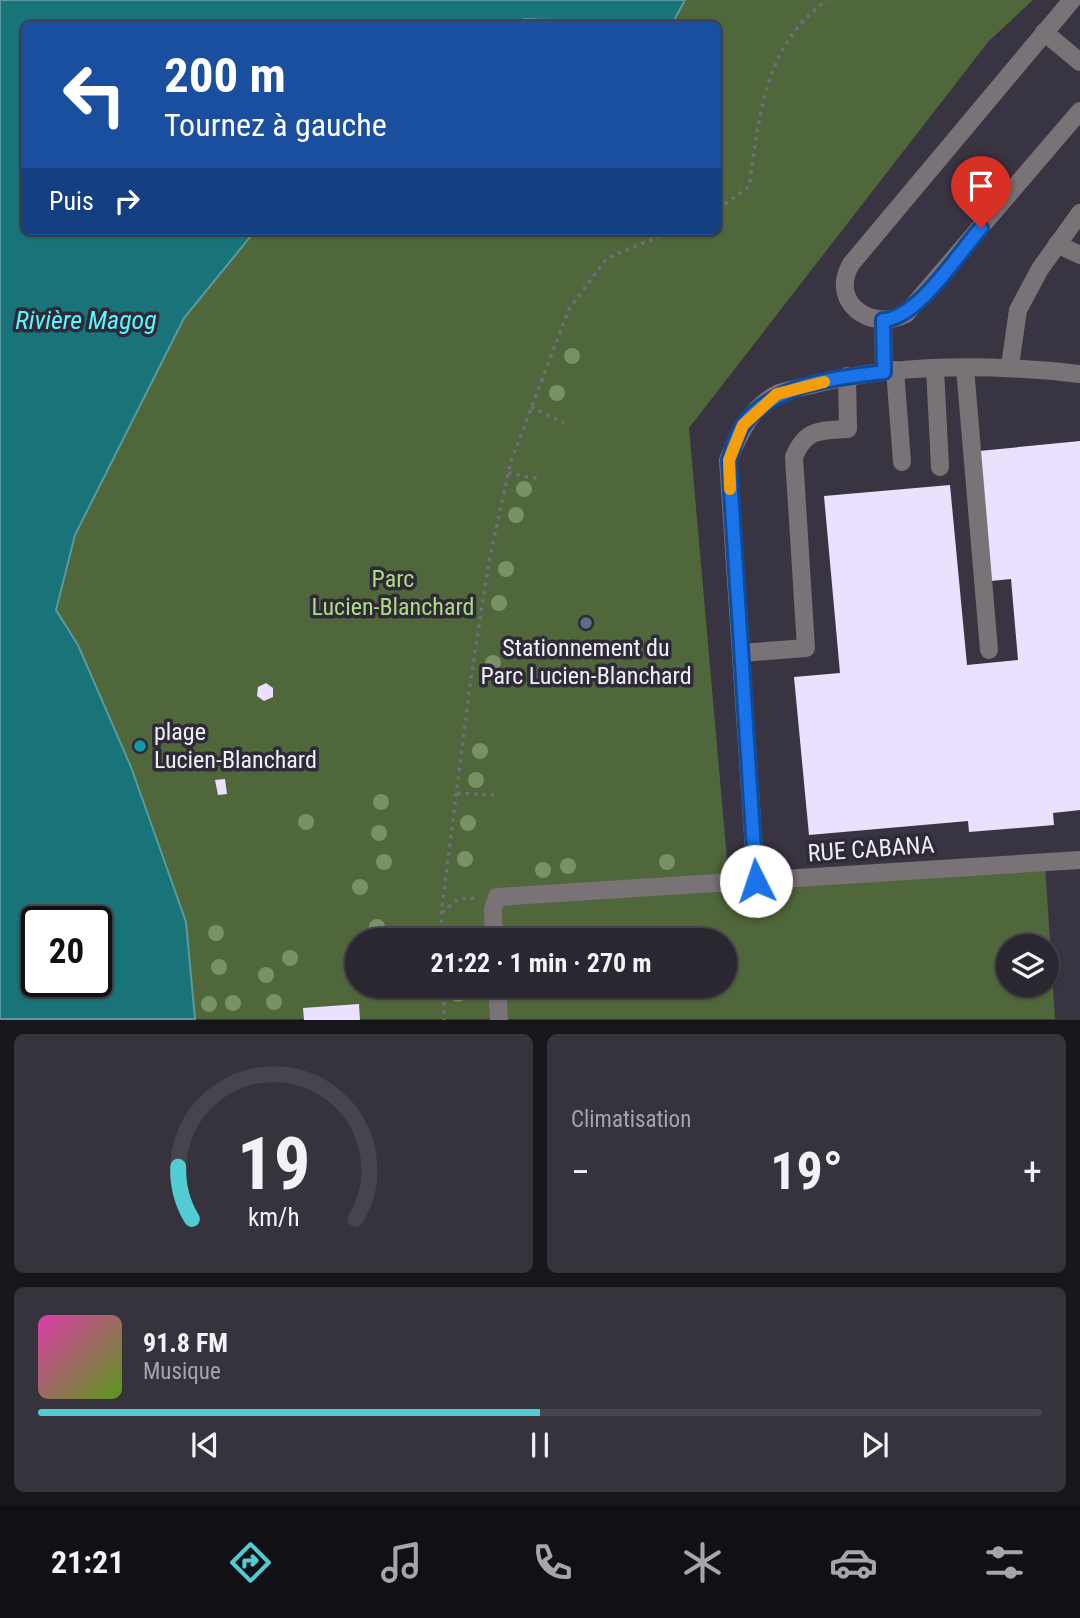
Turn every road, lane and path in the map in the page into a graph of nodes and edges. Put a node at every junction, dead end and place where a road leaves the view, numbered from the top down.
1 (827, 0) edge
2 (1072, 0) edge
3 (1044, 32) junction
4 (1080, 62) edge
5 (1080, 111) edge
6 (721, 207) edge
7 (1080, 213) edge
8 (663, 235) edge
9 (1057, 244) junction
10 (1080, 255) edge
11 (883, 320) junction
12 (1010, 366) junction
13 (965, 368) junction
14 (935, 369) junction
15 (890, 371) junction
16 (1080, 374) edge
17 (847, 376) junction
18 (531, 407) junction
19 (564, 423) dead end
20 (902, 462) dead end
21 (940, 467) dead end
22 (508, 473) junction
23 (540, 479) dead end
24 (989, 650) dead end
25 (741, 653) junction
26 (457, 793) junction
27 (494, 795) dead end
28 (1080, 860) edge
29 (756, 881) junction
30 (497, 897) junction
31 (441, 915) junction
32 (442, 928) edge
33 (494, 928) edge
34 (444, 998) edge
35 (498, 998) edge
36 (444, 1020) edge
37 (499, 1020) edge

1 - 6 path
2 - 3 street
3 - 4 street
3 - 11 street
5 - 11 street
7 - 9 street
8 - 18 path
9 - 10 street
9 - 12 street
11 - 15 street
12 - 13 street
12 - 16 street
13 - 14 street
13 - 24 street
14 - 15 street
14 - 21 street
15 - 17 street
15 - 20 street
17 - 25 street
17 - 25 street
18 - 19 path
18 - 22 path
22 - 23 path
22 - 26 path
25 - 29 street
26 - 27 path
26 - 31 path
28 - 29 street, RUE CABANA
29 - 30 street, RUE CABANA
30 - 31 path
30 - 33 street
31 - 32 path
34 - 36 path
35 - 37 street

